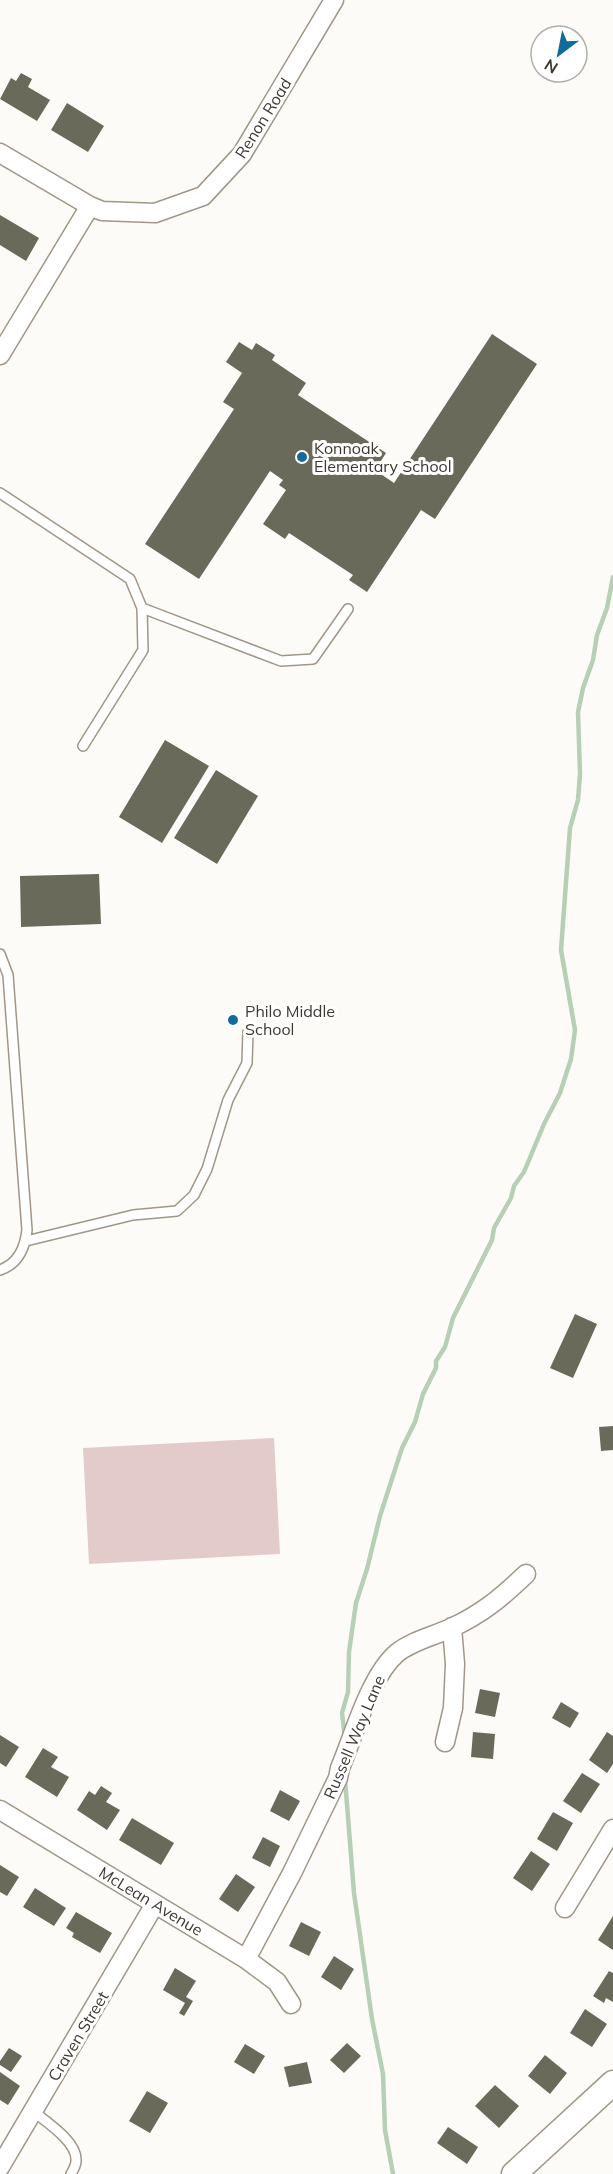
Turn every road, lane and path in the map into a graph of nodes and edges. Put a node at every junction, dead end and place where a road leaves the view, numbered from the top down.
1 (334, 0) edge
2 (0, 153) edge
3 (90, 206) junction
4 (0, 355) edge
5 (0, 494) edge
6 (142, 608) junction
7 (348, 609) dead end
8 (83, 746) dead end
9 (0, 954) edge
10 (248, 1032) dead end
11 (26, 1241) junction
12 (0, 1270) edge
13 (526, 1574) dead end
14 (452, 1627) junction
15 (445, 1742) dead end
16 (0, 1810) edge
17 (613, 1829) edge
18 (155, 1904) junction
19 (565, 1908) dead end
20 (246, 1959) junction
21 (291, 2004) dead end
22 (613, 2083) edge
23 (33, 2111) junction
24 (6, 2143) edge
25 (0, 2167) edge
26 (70, 2174) edge
27 (514, 2174) edge

1 - 3 street, Renon Road
2 - 3 street, Renon Road
3 - 4 street
5 - 6 lane
6 - 7 lane
6 - 8 lane
9 - 11 lane
10 - 11 lane
11 - 12 lane
13 - 14 street, Russell Way Lane
14 - 15 street
14 - 20 street, Russell Way Lane
16 - 18 street, McLean Avenue
17 - 19 street
18 - 20 street, McLean Avenue
18 - 23 street, Craven Street
20 - 21 street, McLean Avenue
22 - 27 street
23 - 24 street, Craven Street
23 - 26 lane
24 - 25 street, Craven Street

